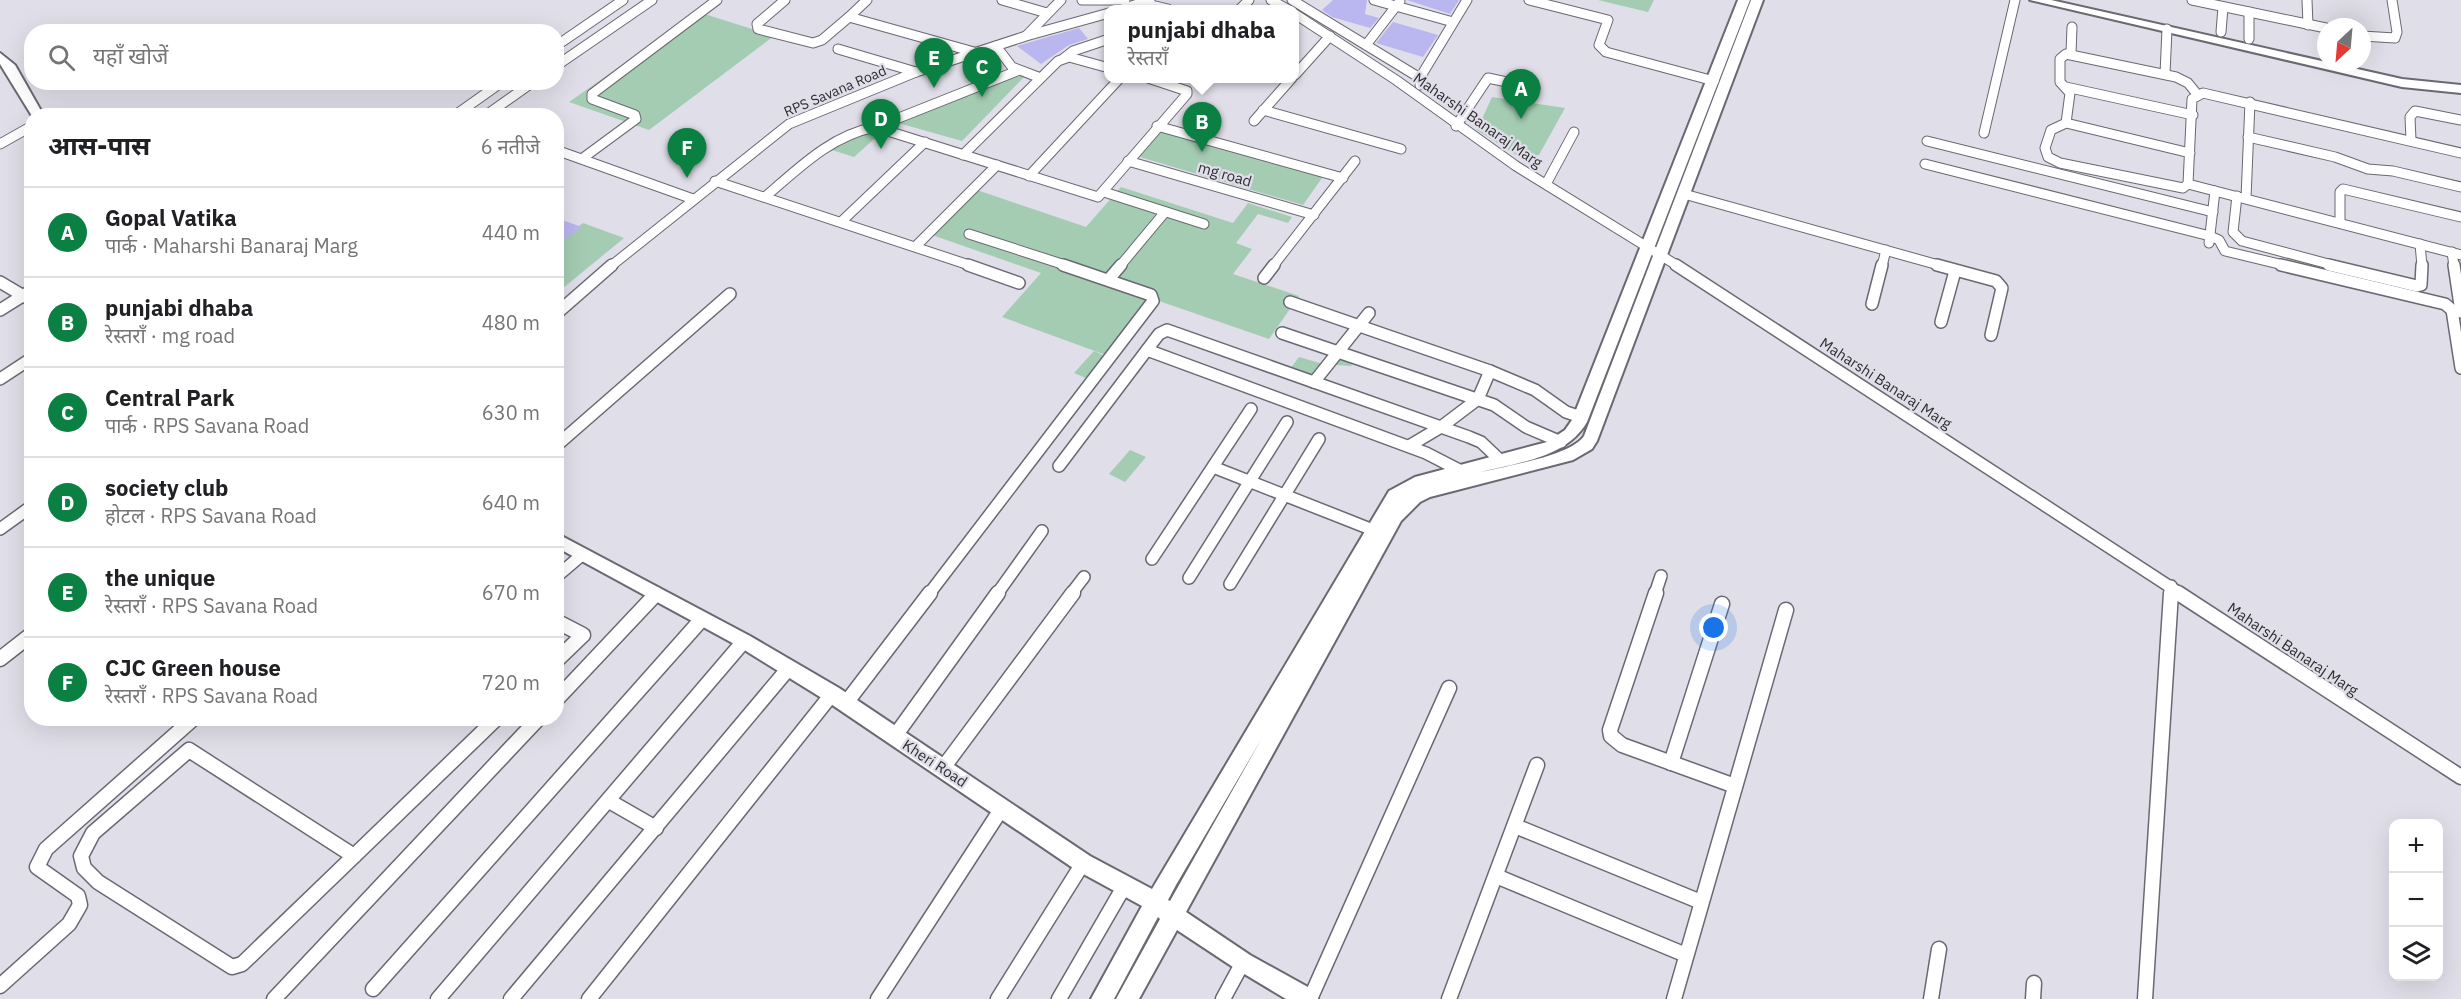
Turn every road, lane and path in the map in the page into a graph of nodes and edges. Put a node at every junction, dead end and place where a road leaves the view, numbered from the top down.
1 (622, 0) edge
2 (652, 0) edge
3 (717, 0) edge
4 (784, 0) edge
5 (867, 0) edge
6 (1002, 0) edge
7 (1045, 0) edge
8 (1082, 0) edge
9 (1125, 0) edge
10 (1292, 0) edge
11 (1374, 0) edge
12 (1467, 0) edge
13 (1529, 0) edge
14 (1744, 0) edge
15 (1757, 0) edge
16 (2015, 0) edge
17 (2036, 0) edge
18 (2075, 0) edge
19 (2192, 0) edge
20 (2307, 0) edge
21 (2392, 0) edge
22 (1059, 2) edge
23 (1398, 3) edge
24 (2223, 7) junction
25 (2248, 12) junction
26 (1047, 13) junction
27 (1104, 14) edge
28 (849, 17) junction
29 (1299, 17) edge
30 (1453, 22) junction
31 (2308, 24) junction
32 (2317, 26) edge
33 (2072, 27) dead end
34 (2167, 29) junction
35 (2221, 32) junction
36 (1026, 36) junction
37 (1330, 36) junction
38 (2371, 37) edge
39 (2250, 39) junction
40 (564, 40) edge
41 (1104, 41) edge
42 (1366, 45) junction
43 (996, 46) junction
44 (838, 49) dead end
45 (975, 52) junction
46 (2071, 53) junction
47 (2317, 55) edge
48 (0, 57) edge
49 (1064, 58) junction
50 (564, 60) edge
51 (1104, 67) edge
52 (2371, 67) edge
53 (1299, 70) edge
54 (1017, 71) junction
55 (916, 72) junction
56 (2165, 74) junction
57 (1038, 78) junction
58 (1420, 78) junction
59 (2461, 78) edge
60 (1714, 81) junction
61 (1114, 83) edge
62 (1163, 83) edge
63 (1288, 83) edge
64 (2066, 87) junction
65 (1535, 88) dead end
66 (2461, 89) edge
67 (491, 90) edge
68 (522, 90) edge
69 (2197, 94) junction
70 (1421, 98) junction
71 (2250, 102) junction
72 (34, 108) edge
73 (465, 108) edge
74 (496, 108) edge
75 (1263, 110) junction
76 (2193, 115) junction
77 (1254, 120) dead end
78 (2461, 120) edge
79 (2066, 123) junction
80 (1157, 126) junction
81 (1456, 126) junction
82 (875, 127) junction
83 (24, 130) edge
84 (1574, 132) dead end
85 (1984, 133) dead end
86 (2248, 137) junction
87 (2411, 140) junction
88 (1927, 141) dead end
89 (925, 142) junction
90 (0, 144) edge
91 (1401, 149) dead end
92 (564, 152) edge
93 (2190, 153) junction
94 (2461, 153) edge
95 (963, 154) junction
96 (583, 158) junction
97 (1128, 161) junction
98 (1355, 161) dead end
99 (1925, 164) dead end
100 (997, 165) junction
101 (1029, 176) junction
102 (1343, 178) junction
103 (716, 181) junction
104 (1545, 184) junction
105 (2188, 184) junction
106 (2461, 187) edge
107 (2215, 191) junction
108 (1104, 192) junction
109 (1684, 194) junction
110 (765, 197) junction
111 (2241, 197) junction
112 (693, 199) junction
113 (1165, 212) junction
114 (2213, 212) junction
115 (1314, 215) junction
116 (2461, 216) edge
117 (841, 222) junction
118 (2340, 223) junction
119 (1204, 224) dead end
120 (969, 234) dead end
121 (2210, 240) junction
122 (2420, 244) junction
123 (916, 246) junction
124 (1886, 250) junction
125 (1655, 252) junction
126 (2457, 254) edge
127 (1955, 271) junction
128 (1264, 278) dead end
129 (1109, 279) junction
130 (0, 282) edge
131 (1019, 284) dead end
132 (24, 294) edge
133 (730, 294) dead end
134 (24, 298) edge
135 (1290, 302) dead end
136 (1872, 304) dead end
137 (564, 307) edge
138 (0, 310) edge
139 (2461, 312) edge
140 (1369, 313) dead end
141 (1941, 322) dead end
142 (1360, 326) junction
143 (1282, 333) dead end
144 (1991, 335) dead end
145 (1146, 350) junction
146 (1338, 351) junction
147 (24, 363) edge
148 (2461, 368) edge
149 (1490, 371) junction
150 (0, 379) edge
151 (1314, 382) junction
152 (1478, 399) junction
153 (1251, 409) dead end
154 (1581, 417) junction
155 (1287, 422) dead end
156 (1441, 427) junction
157 (564, 439) edge
158 (1319, 439) dead end
159 (1561, 442) junction
160 (1409, 446) junction
161 (1500, 460) junction
162 (1059, 466) dead end
163 (1213, 467) junction
164 (1461, 471) junction
165 (1250, 482) junction
166 (1285, 495) junction
167 (24, 512) edge
168 (0, 529) edge
169 (1373, 530) junction
170 (1042, 531) dead end
171 (564, 544) edge
172 (582, 554) junction
173 (1152, 560) dead end
174 (564, 570) edge
175 (1661, 576) dead end
176 (1084, 577) dead end
177 (1189, 578) dead end
178 (1230, 584) dead end
179 (2171, 586) junction
180 (656, 594) junction
181 (1722, 604) dead end
182 (1786, 610) dead end
183 (702, 619) junction
184 (564, 625) edge
185 (24, 640) edge
186 (744, 641) junction
187 (564, 653) edge
188 (0, 659) edge
189 (788, 669) junction
190 (1449, 688) dead end
191 (564, 692) edge
192 (839, 699) junction
193 (185, 726) edge
194 (489, 726) edge
195 (531, 726) edge
196 (895, 736) junction
197 (1671, 763) junction
198 (1537, 765) dead end
199 (943, 768) junction
200 (2461, 777) edge
201 (1735, 786) junction
202 (609, 801) junction
203 (1002, 808) junction
204 (1515, 826) junction
205 (656, 828) junction
206 (354, 856) junction
207 (1083, 862) junction
208 (1496, 876) junction
209 (1125, 885) junction
210 (1701, 902) junction
211 (1163, 909) junction
212 (1939, 949) dead end
213 (1686, 955) junction
214 (1243, 962) junction
215 (0, 986) edge
216 (373, 988) dead end
217 (273, 999) edge
218 (438, 999) edge
219 (511, 999) edge
220 (589, 999) edge
221 (878, 999) edge
222 (998, 999) edge
223 (1059, 999) edge
224 (1102, 999) edge
225 (1127, 999) edge
226 (1223, 999) edge
227 (1308, 999) edge
228 (1449, 999) edge
229 (1674, 999) edge
230 (1930, 999) edge
231 (2145, 999) edge

1 - 40 street
2 - 50 street
3 - 96 street
4 - 28 street
5 - 28 street
6 - 26 street
7 - 22 street
8 - 9 street
10 - 42 street
11 - 23 street
12 - 30 street
13 - 60 street
14 - 60 street
15 - 109 street
16 - 85 street
17 - 34 street
18 - 35 street
19 - 24 street
20 - 31 street
21 - 38 street
22 - 26 street
23 - 30 street
23 - 42 street
24 - 25 street
24 - 35 street
25 - 31 street
25 - 39 street
26 - 36 street
27 - 36 street, RPS Savana Road
28 - 45 street
29 - 37 street, Maharshi Banaraj Marg
30 - 58 street
31 - 32 street
33 - 46 street
34 - 56 street
34 - 66 street
35 - 39 street
36 - 43 street, RPS Savana Road
37 - 53 street
37 - 70 street, Maharshi Banaraj Marg
39 - 47 street
41 - 49 street
42 - 58 street
43 - 45 street, RPS Savana Road
43 - 54 street
44 - 55 street
45 - 55 street, RPS Savana Road
46 - 56 street
46 - 64 street
48 - 72 street
49 - 51 street
49 - 57 street
52 - 59 street
54 - 57 street
54 - 82 street
55 - 103 street, RPS Savana Road
56 - 69 street
57 - 95 street
58 - 70 street
60 - 125 street
61 - 101 street
62 - 80 street
63 - 75 street
64 - 76 street
64 - 79 street
65 - 81 street
67 - 73 street
68 - 74 street
69 - 71 street
69 - 76 street
70 - 81 street, Maharshi Banaraj Marg
71 - 86 street
71 - 87 street
75 - 77 street
75 - 91 street
76 - 93 street
78 - 87 street
79 - 93 street
79 - 105 street
80 - 97 street
80 - 102 street
81 - 104 street, Maharshi Banaraj Marg
82 - 89 street
82 - 110 street
83 - 90 street
84 - 104 street
86 - 106 street
86 - 111 street
87 - 94 street
88 - 114 street
89 - 95 street
89 - 117 street
92 - 96 street
93 - 105 street
95 - 100 street
96 - 112 street
97 - 108 street
97 - 115 street, mg road
98 - 102 street
99 - 121 street
100 - 101 street
100 - 123 street
101 - 108 street
102 - 115 street
103 - 110 street
103 - 112 street, RPS Savana Road
104 - 125 street, Maharshi Banaraj Marg
105 - 107 street
107 - 111 street
107 - 114 street
108 - 113 street
109 - 124 street
109 - 125 street
110 - 117 street
111 - 118 street
111 - 122 street
112 - 137 street, RPS Savana Road
113 - 119 street
113 - 129 street
114 - 121 street
115 - 128 street
116 - 118 street
117 - 123 street
118 - 122 street
120 - 129 street
121 - 148 street
122 - 126 street
123 - 131 street
124 - 127 street
124 - 136 street
125 - 154 street
125 - 179 street, Maharshi Banaraj Marg
125 - 211 street
126 - 139 street
127 - 141 street
127 - 144 street
129 - 192 street
130 - 132 street
133 - 157 street
134 - 138 street
135 - 142 street
140 - 142 street
142 - 146 street
142 - 149 street
143 - 146 street
145 - 151 street
145 - 160 street
145 - 162 street
146 - 151 street
146 - 152 street
147 - 150 street
149 - 152 street
149 - 154 street
151 - 156 street
152 - 156 street
152 - 159 street
153 - 163 street
154 - 159 street
155 - 165 street
156 - 160 street
156 - 161 street
158 - 166 street
159 - 161 street
160 - 164 street
161 - 164 street
163 - 165 street
163 - 173 street
164 - 169 street
165 - 166 street
165 - 177 street
166 - 169 street
166 - 178 street
167 - 168 street
169 - 211 street
170 - 196 street
171 - 172 street, Kheri Road
172 - 174 street
172 - 180 street, Kheri Road
175 - 197 street
176 - 199 street
179 - 200 street, Maharshi Banaraj Marg
179 - 231 street
180 - 183 street, Kheri Road
180 - 191 street
181 - 197 street
182 - 201 street
183 - 186 street, Kheri Road
183 - 216 street
184 - 187 street
185 - 188 street
186 - 189 street, Kheri Road
186 - 202 street
189 - 192 street, Kheri Road
189 - 205 street
190 - 227 street
192 - 196 street, Kheri Road
192 - 220 street
193 - 215 street
194 - 206 street
195 - 217 street
196 - 199 street, Kheri Road
197 - 201 street
198 - 204 street
199 - 203 street, Kheri Road
201 - 210 street
202 - 205 street
202 - 218 street
203 - 207 street, Kheri Road
203 - 221 street
204 - 208 street
204 - 210 street
205 - 219 street
206 - 206 street
207 - 209 street, Kheri Road
207 - 222 street
208 - 213 street
208 - 228 street
209 - 211 street, Kheri Road
209 - 223 street
210 - 213 street
211 - 214 street, Kheri Road
211 - 224 street
211 - 225 street
212 - 230 street
213 - 229 street
214 - 226 street
214 - 227 street, Kheri Road

